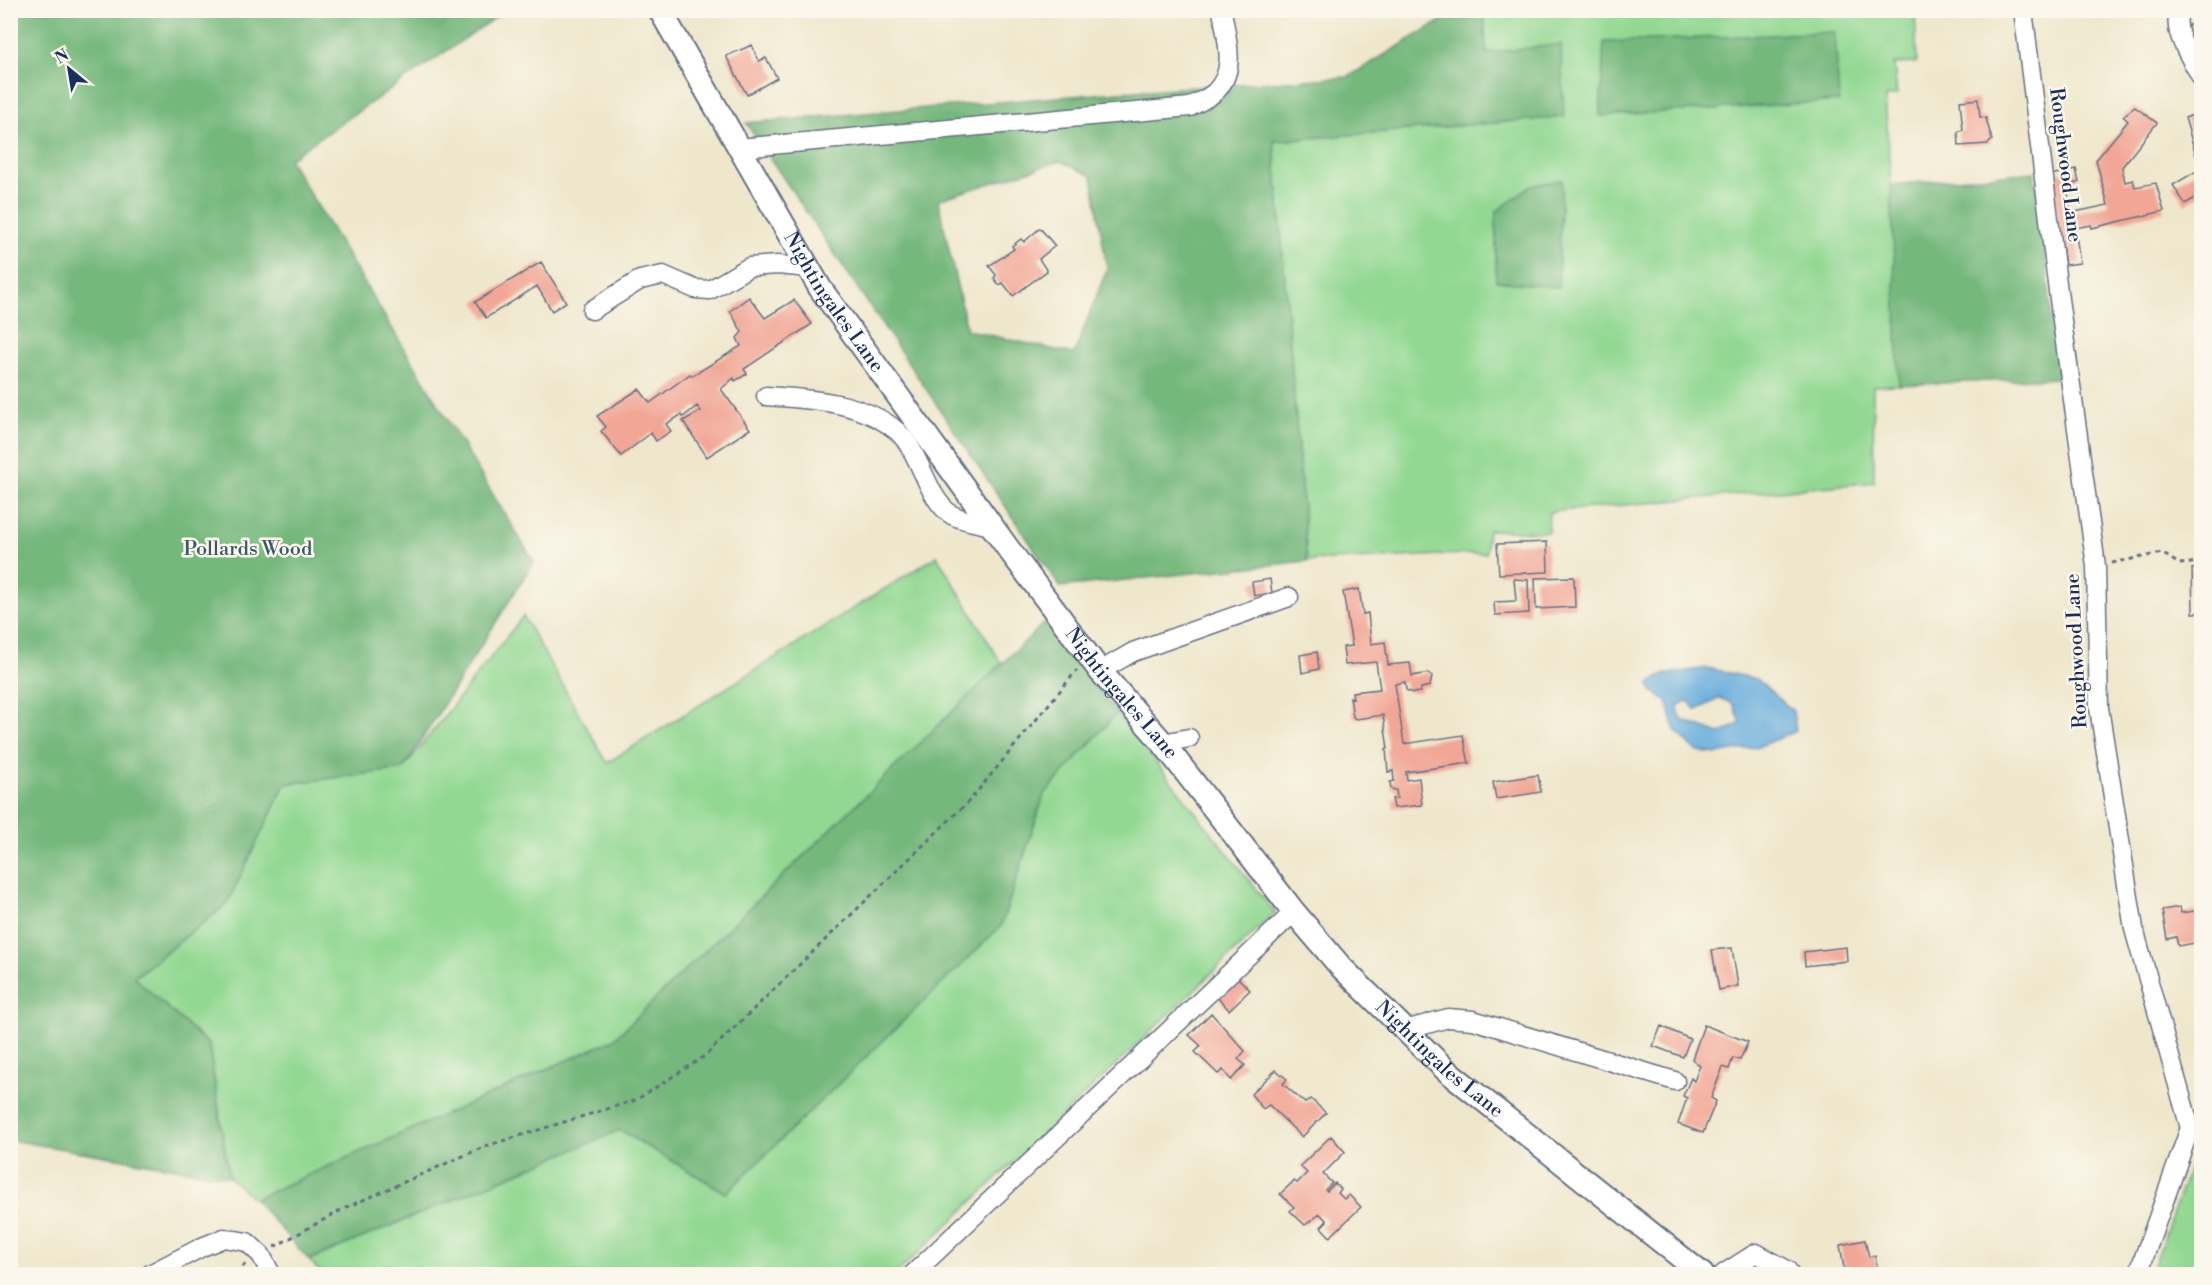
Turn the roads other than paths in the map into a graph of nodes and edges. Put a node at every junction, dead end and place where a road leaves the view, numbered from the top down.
1 (660, 10) edge
2 (1222, 10) edge
3 (2023, 10) edge
4 (2180, 10) edge
5 (2202, 79) edge
6 (739, 148) junction
7 (809, 268) junction
8 (592, 310) dead end
9 (766, 396) dead end
10 (992, 526) junction
11 (1288, 597) dead end
12 (1090, 668) junction
13 (1190, 738) dead end
14 (1163, 743) junction
15 (1294, 912) junction
16 (1406, 1030) junction
17 (1676, 1081) dead end
18 (150, 1275) edge
19 (271, 1275) edge
20 (913, 1275) edge
21 (1702, 1275) edge
22 (1723, 1275) edge
23 (1790, 1275) edge
24 (2138, 1275) edge

1 - 6 main road, Nightingales Lane
2 - 6 street
3 - 24 street, Roughwood Lane
4 - 5 street
6 - 7 main road, Nightingales Lane
7 - 8 street
7 - 10 main road, Nightingales Lane
9 - 10 street
10 - 12 main road, Nightingales Lane
11 - 12 street
12 - 14 main road, Nightingales Lane
13 - 14 street
14 - 15 main road, Nightingales Lane
15 - 16 main road, Nightingales Lane
15 - 20 street
16 - 17 street
16 - 21 main road, Nightingales Lane
18 - 19 street
22 - 23 street

